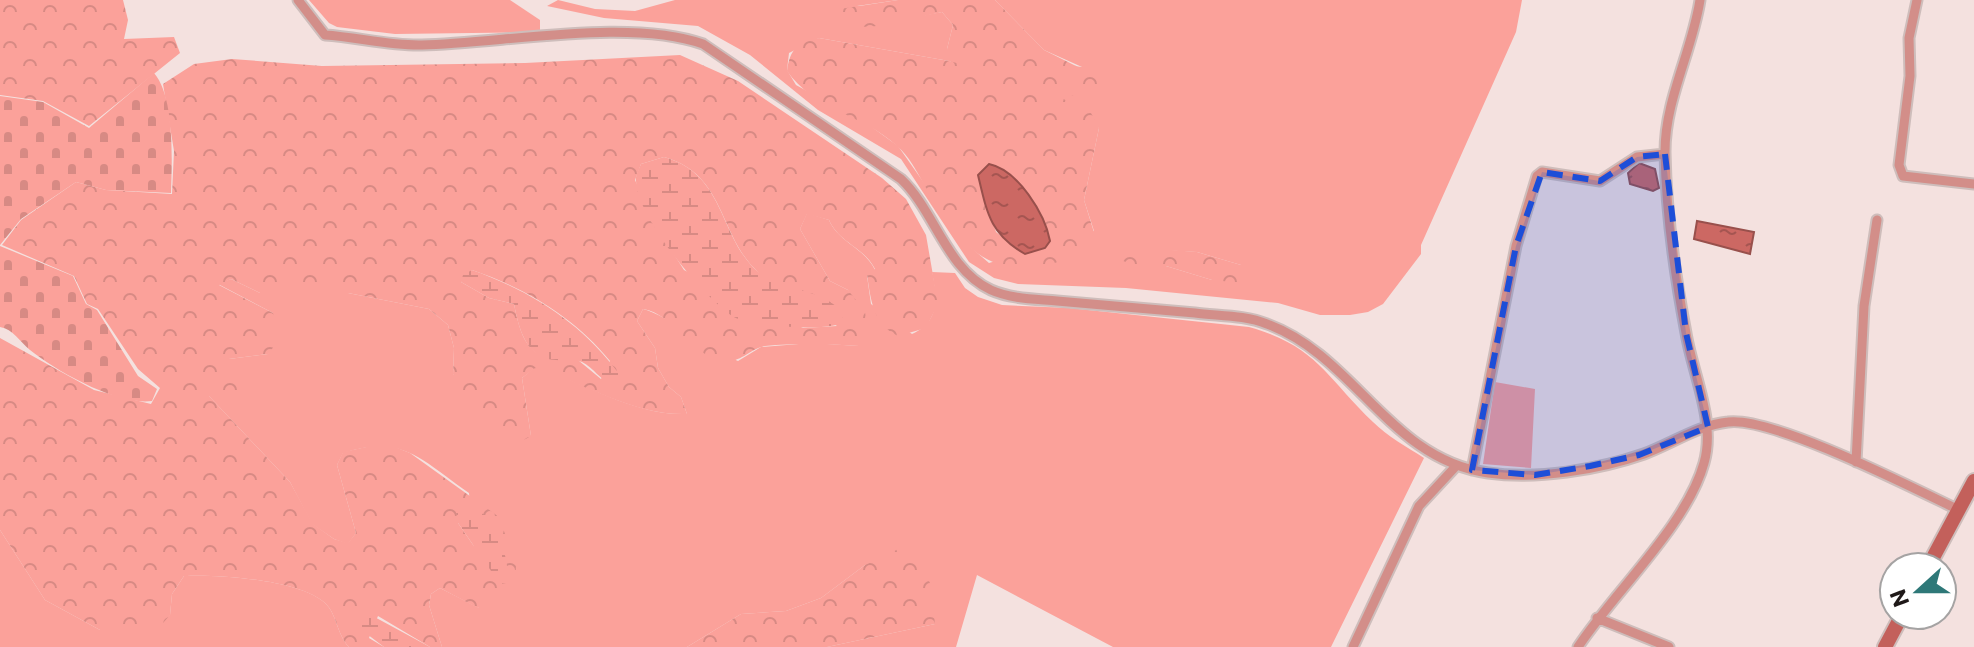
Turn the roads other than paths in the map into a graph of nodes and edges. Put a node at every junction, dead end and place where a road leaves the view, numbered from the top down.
1 (298, 0) edge
2 (1700, 0) edge
3 (1917, 0) edge
4 (1665, 154) junction
5 (1974, 184) edge
6 (1877, 220) dead end
7 (1708, 427) junction
8 (1856, 462) junction
9 (1457, 465) junction
10 (1472, 470) junction
11 (1974, 481) edge
12 (1959, 510) junction
13 (1937, 551) edge
14 (1597, 618) junction
15 (1353, 647) edge
16 (1578, 647) edge
17 (1669, 647) edge

1 - 9 street
2 - 4 street
3 - 5 street
4 - 7 street
4 - 10 street
6 - 8 street
7 - 8 street
7 - 10 street
7 - 14 street
8 - 12 street
9 - 10 street
9 - 15 street
11 - 12 street
12 - 13 street
14 - 16 street
14 - 17 street

